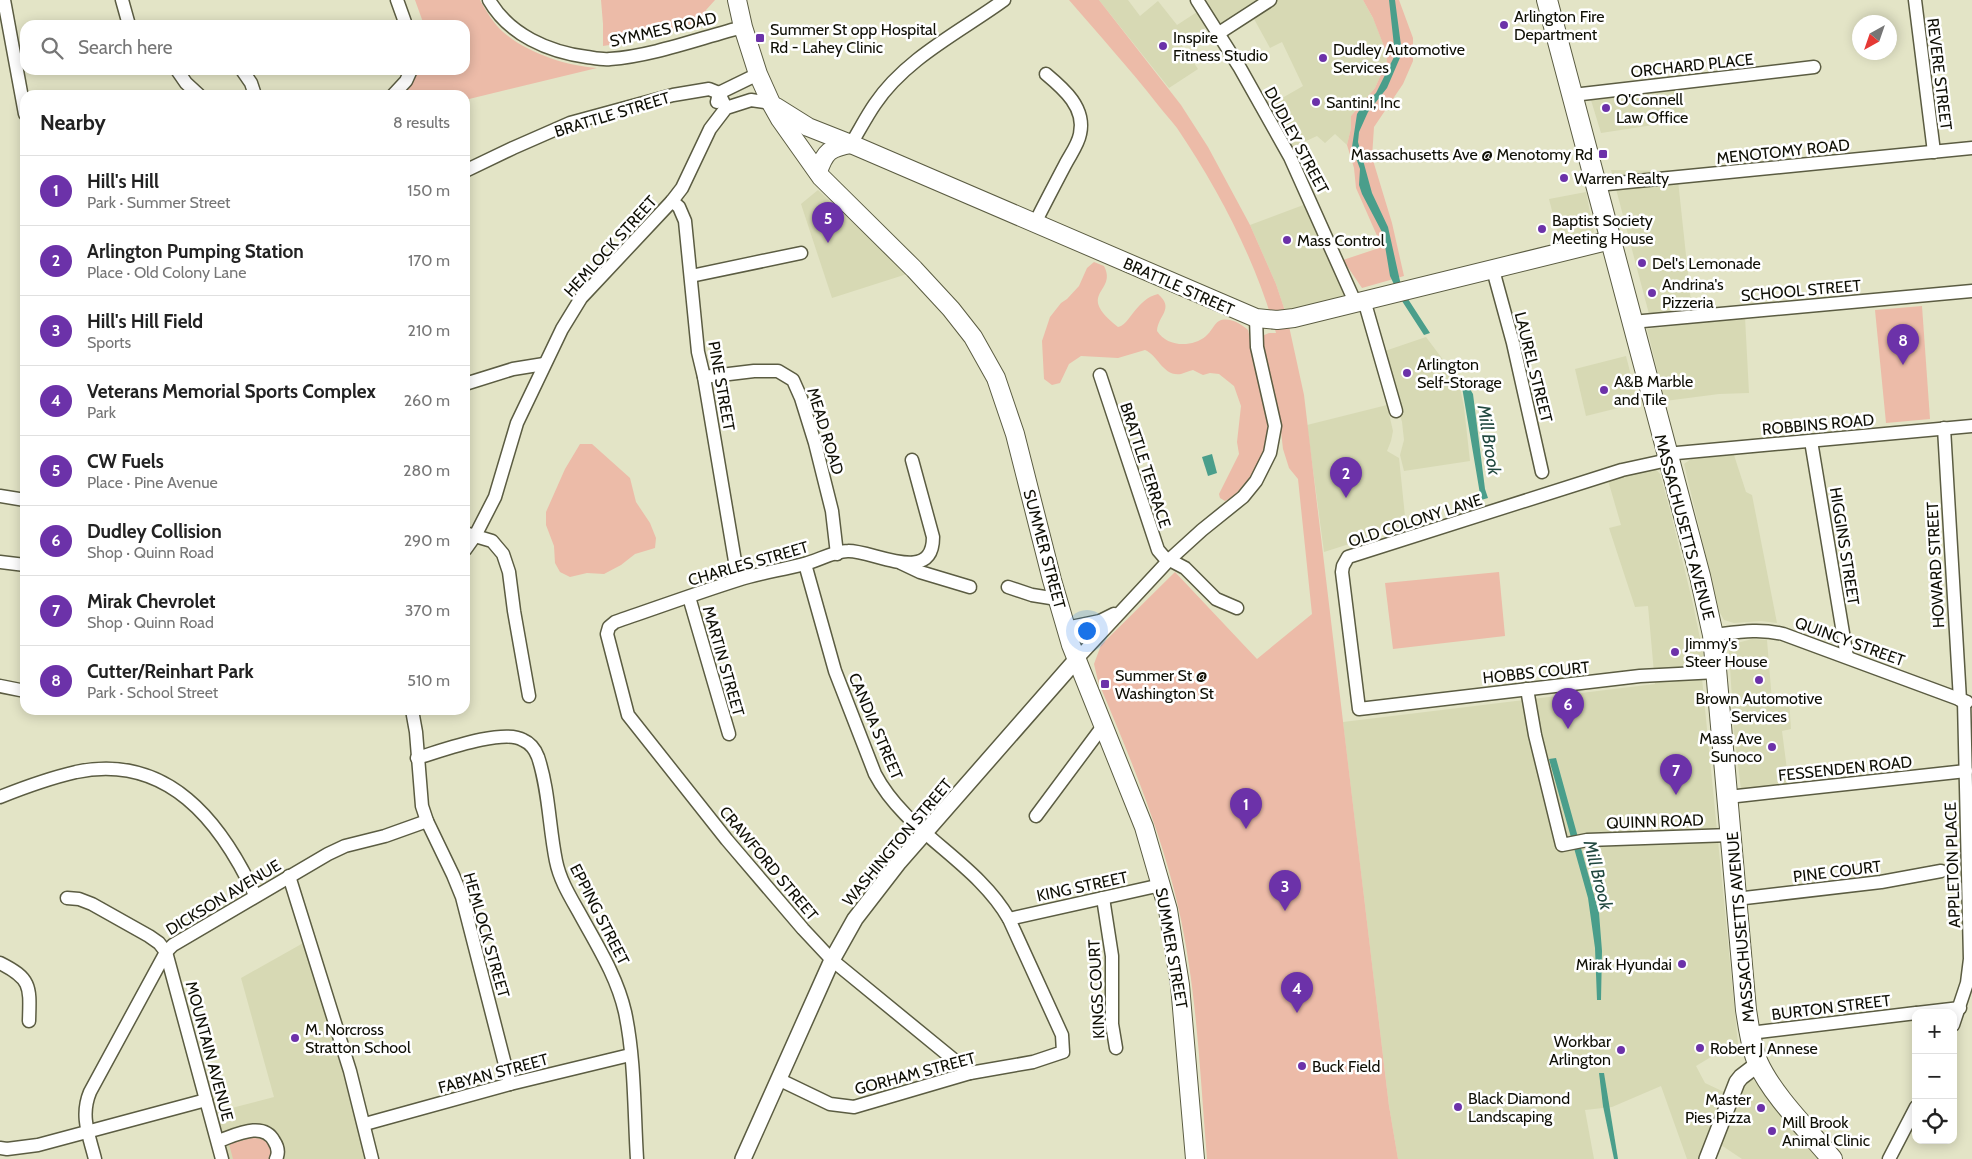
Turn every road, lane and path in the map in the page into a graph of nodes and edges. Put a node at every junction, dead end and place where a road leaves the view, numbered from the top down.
1 (4, 0) edge
2 (122, 0) edge
3 (397, 0) edge
4 (489, 0) edge
5 (736, 0) edge
6 (1004, 0) edge
7 (1197, 0) edge
8 (1270, 0) edge
9 (1547, 0) edge
10 (1915, 0) edge
11 (128, 20) edge
12 (404, 20) edge
13 (743, 27) junction
14 (1219, 33) junction
15 (1814, 67) dead end
16 (758, 74) junction
17 (1046, 74) dead end
18 (180, 75) edge
19 (245, 75) edge
20 (409, 75) edge
21 (21, 90) edge
22 (194, 90) edge
23 (253, 90) edge
24 (398, 90) edge
25 (719, 93) junction
26 (1573, 95) junction
27 (771, 104) junction
28 (726, 108) junction
29 (710, 129) junction
30 (851, 144) junction
31 (1972, 148) edge
32 (1934, 152) junction
33 (470, 169) edge
34 (818, 172) junction
35 (1597, 185) junction
36 (672, 201) junction
37 (1035, 223) junction
38 (1611, 240) junction
39 (801, 253) dead end
40 (1493, 270) junction
41 (691, 276) junction
42 (1972, 291) edge
43 (1360, 301) junction
44 (1256, 318) junction
45 (1632, 322) junction
46 (544, 364) junction
47 (1100, 376) dead end
48 (704, 377) junction
49 (470, 382) edge
50 (1396, 411) dead end
51 (1972, 426) edge
52 (1944, 428) junction
53 (1811, 441) junction
54 (1667, 457) junction
55 (912, 460) dead end
56 (1542, 472) dead end
57 (0, 496) edge
58 (20, 499) edge
59 (470, 535) edge
60 (837, 554) junction
61 (1169, 560) junction
62 (0, 562) edge
63 (901, 562) junction
64 (20, 564) edge
65 (805, 564) junction
66 (738, 579) junction
67 (970, 587) dead end
68 (1008, 587) dead end
69 (689, 597) junction
70 (1058, 599) junction
71 (1237, 608) dead end
72 (1120, 611) junction
73 (608, 628) joint
74 (1066, 628) junction
75 (1713, 636) junction
76 (1847, 657) junction
77 (1076, 660) junction
78 (1717, 672) junction
79 (0, 686) edge
80 (1527, 689) junction
81 (20, 690) edge
82 (529, 696) dead end
83 (1965, 701) edge
84 (1358, 709) joint
85 (413, 715) edge
86 (1103, 726) junction
87 (729, 734) dead end
88 (417, 758) junction
89 (1966, 770) junction
90 (0, 797) edge
91 (1728, 797) junction
92 (1036, 816) dead end
93 (427, 821) junction
94 (924, 832) junction
95 (1731, 835) junction
96 (1941, 871) dead end
97 (289, 876) junction
98 (1161, 885) junction
99 (255, 895) junction
100 (67, 898) dead end
101 (1103, 898) junction
102 (1736, 899) junction
103 (1971, 906) edge
104 (1009, 919) junction
105 (166, 952) junction
106 (832, 960) junction
107 (0, 963) edge
108 (1960, 1008) junction
109 (1951, 1009) edge
110 (1912, 1013) edge
111 (1957, 1015) edge
112 (29, 1021) dead end
113 (1750, 1033) junction
114 (1116, 1048) dead end
115 (1064, 1052) joint
116 (630, 1055) junction
117 (1758, 1064) junction
118 (970, 1073) junction
119 (778, 1079) junction
120 (510, 1084) junction
121 (206, 1100) junction
122 (1912, 1115) edge
123 (365, 1124) junction
124 (88, 1130) junction
125 (218, 1141) junction
126 (3, 1152) edge
127 (95, 1159) edge
128 (222, 1159) edge
129 (276, 1159) edge
130 (372, 1159) edge
131 (637, 1159) edge
132 (743, 1159) edge
133 (1195, 1159) edge
134 (1707, 1159) edge
135 (1832, 1159) edge
136 (1889, 1159) edge

1 - 21 street
2 - 11 street
3 - 12 street
4 - 13 street, SYMMES ROAD
5 - 13 main road, SUMMER STREET
6 - 30 street
7 - 14 street, DUDLEY STREET
8 - 14 street
9 - 26 main road, MASSACHUSETTS AVENUE
10 - 32 street, REVERE STREET
13 - 16 main road, SUMMER STREET
14 - 43 street, DUDLEY STREET
15 - 26 street, ORCHARD PLACE
16 - 25 street
16 - 27 main road, SUMMER STREET
17 - 37 street
18 - 22 street
19 - 23 street
20 - 24 street
25 - 28 street
25 - 29 street, HEMLOCK STREET
25 - 33 street, BRATTLE STREET
26 - 35 main road, MASSACHUSETTS AVENUE
27 - 28 street
27 - 30 main road, BRATTLE STREET
27 - 34 main road, SUMMER STREET
28 - 29 street, HEMLOCK STREET
29 - 36 street, HEMLOCK STREET
30 - 34 main road
30 - 37 main road, BRATTLE STREET
31 - 32 street, MENOTOMY ROAD
32 - 35 street, MENOTOMY ROAD
34 - 70 main road, SUMMER STREET
35 - 38 main road, MASSACHUSETTS AVENUE
36 - 41 street, PINE STREET
36 - 46 street, HEMLOCK STREET
37 - 44 main road, BRATTLE STREET
38 - 40 main road, BRATTLE STREET
38 - 45 main road, MASSACHUSETTS AVENUE
39 - 41 street
40 - 43 main road, BRATTLE STREET
40 - 56 street, LAUREL STREET
41 - 48 street, PINE STREET
42 - 45 street, SCHOOL STREET
43 - 44 main road, BRATTLE STREET
43 - 50 street, DUDLEY STREET
44 - 61 street, WASHINGTON STREET
45 - 54 main road, MASSACHUSETTS AVENUE
46 - 49 street
46 - 59 street, HEMLOCK STREET
47 - 61 street, BRATTLE TERRACE
48 - 60 street, MEAD ROAD
48 - 66 street, PINE STREET
51 - 52 street, ROBBINS ROAD
52 - 53 street, ROBBINS ROAD
52 - 83 street, HOWARD STREET
53 - 54 street, ROBBINS ROAD
53 - 76 street, HIGGINS STREET
54 - 75 main road, MASSACHUSETTS AVENUE
54 - 84 street, OLD COLONY LANE
55 - 63 street
57 - 58 street
59 - 82 street
60 - 63 street, CHARLES STREET
60 - 65 street, CHARLES STREET
61 - 71 street
61 - 72 street, WASHINGTON STREET
62 - 64 street
63 - 67 street
65 - 66 street, CHARLES STREET
65 - 94 street, CANDIA STREET
66 - 69 street, CHARLES STREET
68 - 70 street
69 - 73 street, CHARLES STREET
69 - 87 street, MARTIN STREET
70 - 74 main road, SUMMER STREET
72 - 74 street, WASHINGTON STREET
72 - 77 street, WASHINGTON STREET
73 - 106 street, CRAWFORD STREET
74 - 77 main road, SUMMER STREET
75 - 76 street, QUINCY STREET
75 - 78 main road, MASSACHUSETTS AVENUE
76 - 83 street, QUINCY STREET
77 - 86 main road, SUMMER STREET
77 - 94 street, WASHINGTON STREET
78 - 80 street, HOBBS COURT
78 - 91 main road, MASSACHUSETTS AVENUE
79 - 81 street
80 - 84 street, HOBBS COURT
80 - 95 street, QUINN ROAD
83 - 89 street, APPLETON PLACE
85 - 88 street, HEMLOCK STREET
86 - 92 street
86 - 98 main road, SUMMER STREET
88 - 93 street, HEMLOCK STREET
88 - 116 street, EPPING STREET
89 - 91 street, FESSENDEN ROAD
89 - 103 street, APPLETON PLACE
90 - 99 street
91 - 95 main road, MASSACHUSETTS AVENUE
93 - 97 street, DICKSON AVENUE
93 - 120 street, HEMLOCK STREET
94 - 104 street, CANDIA STREET
94 - 106 street, WASHINGTON STREET
95 - 102 main road, MASSACHUSETTS AVENUE
96 - 102 street, PINE COURT
97 - 99 street, DICKSON AVENUE
97 - 123 street
98 - 101 street, KING STREET
98 - 133 main road, SUMMER STREET
99 - 105 street, DICKSON AVENUE
100 - 105 street
101 - 104 street, KING STREET
101 - 114 street, KINGS COURT
102 - 113 main road, MASSACHUSETTS AVENUE
103 - 108 street, APPLETON PLACE
104 - 115 street, CANDIA STREET
105 - 121 street, MOUNTAIN AVENUE
105 - 124 street, DICKSON AVENUE
106 - 118 street, CRAWFORD STREET
106 - 119 street, WASHINGTON STREET
107 - 112 street
108 - 109 street, BURTON STREET
108 - 111 street, APPLETON PLACE
110 - 113 street, BURTON STREET
113 - 117 main road, MASSACHUSETTS AVENUE
115 - 118 street, GORHAM STREET
116 - 120 street, FABYAN STREET
116 - 131 street, EPPING STREET
117 - 134 street
117 - 135 main road, MASSACHUSETTS AVENUE
118 - 119 street, GORHAM STREET
119 - 132 street, WASHINGTON STREET
120 - 123 street, FABYAN STREET
121 - 124 street
121 - 125 street, MOUNTAIN AVENUE
122 - 136 street
123 - 130 street
124 - 126 street
124 - 127 street, DICKSON AVENUE
125 - 128 street, MOUNTAIN AVENUE
125 - 129 street

